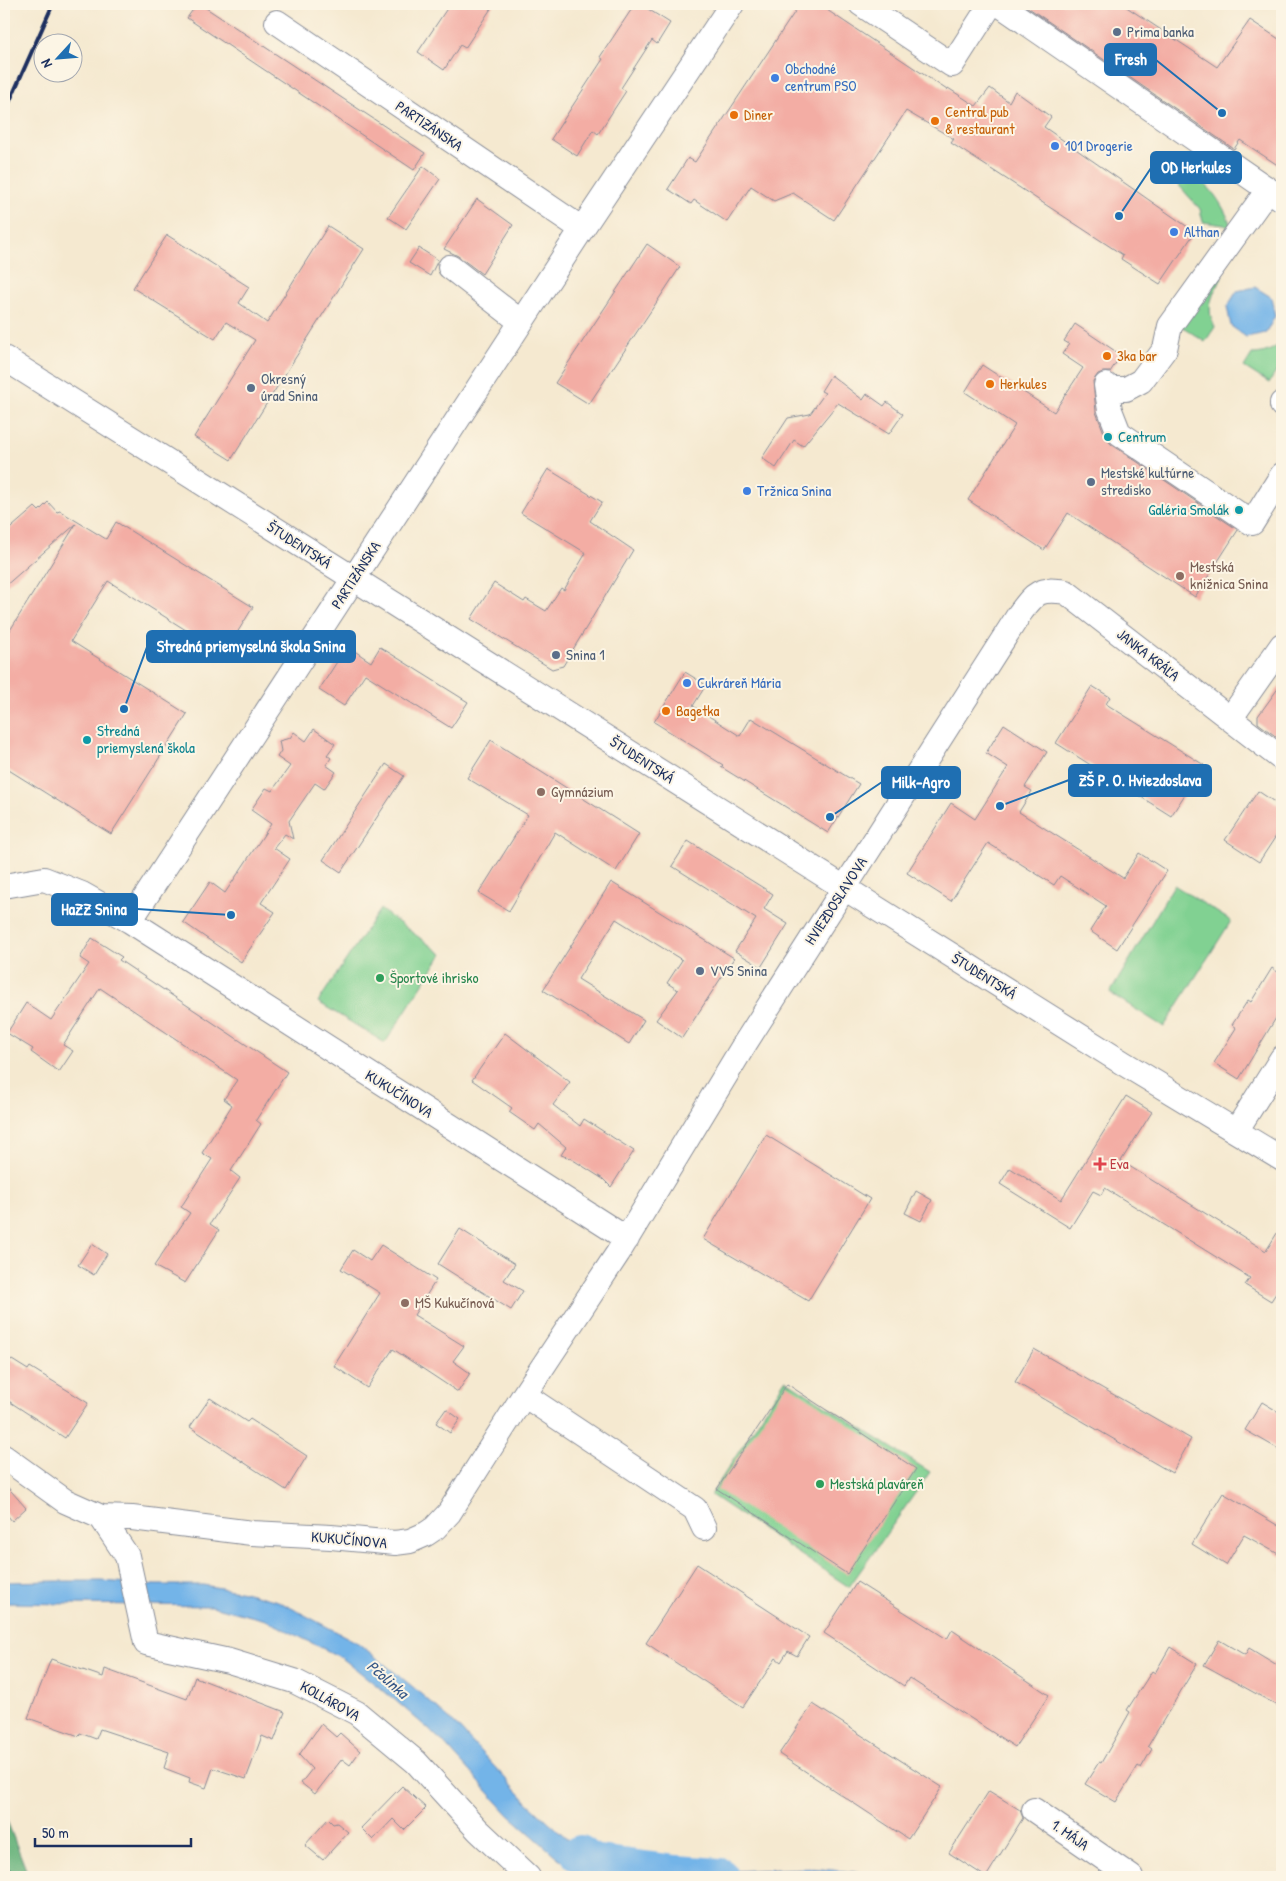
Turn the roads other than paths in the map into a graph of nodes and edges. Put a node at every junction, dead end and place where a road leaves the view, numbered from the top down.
1 (732, 4) edge
2 (861, 4) edge
3 (991, 4) edge
4 (999, 4) edge
5 (277, 22) dead end
6 (1275, 194) edge
7 (582, 229) junction
8 (450, 267) dead end
9 (521, 322) junction
10 (4, 358) edge
11 (1282, 475) edge
12 (354, 580) junction
13 (1066, 592) joint
14 (1282, 645) edge
15 (1230, 718) junction
16 (1282, 759) edge
17 (4, 886) edge
18 (844, 888) junction
19 (130, 921) junction
20 (1282, 1058) edge
21 (1236, 1131) junction
22 (1282, 1159) edge
23 (627, 1239) junction
24 (524, 1396) junction
25 (4, 1458) edge
26 (101, 1517) junction
27 (704, 1528) dead end
28 (1034, 1810) dead end
29 (528, 1877) edge
30 (1131, 1877) edge

1 - 7 street, PARTIZÁNSKA
2 - 3 street
4 - 6 street
5 - 7 street, PARTIZÁNSKA
6 - 11 street
7 - 9 street, PARTIZÁNSKA
8 - 9 street
9 - 12 street, PARTIZÁNSKA
10 - 12 street, ŠTUDENTSKÁ
12 - 18 street, ŠTUDENTSKÁ
12 - 19 street, PARTIZÁNSKA
13 - 15 street, JANKA KRÁĽA
13 - 18 street, HVIEZDOSLAVOVA
14 - 15 street
15 - 16 street, JANKA KRÁĽA
17 - 19 street, KUKUČÍNOVA
18 - 21 street, ŠTUDENTSKÁ
18 - 23 street, HVIEZDOSLAVOVA
19 - 23 street, KUKUČÍNOVA
20 - 21 street
21 - 22 street, ŠTUDENTSKÁ
23 - 24 street, KUKUČÍNOVA
24 - 26 street, KUKUČÍNOVA
24 - 27 street
25 - 26 street, KUKUČÍNOVA
26 - 29 street, KOLLÁROVA
28 - 30 street, 1. MÁJA

